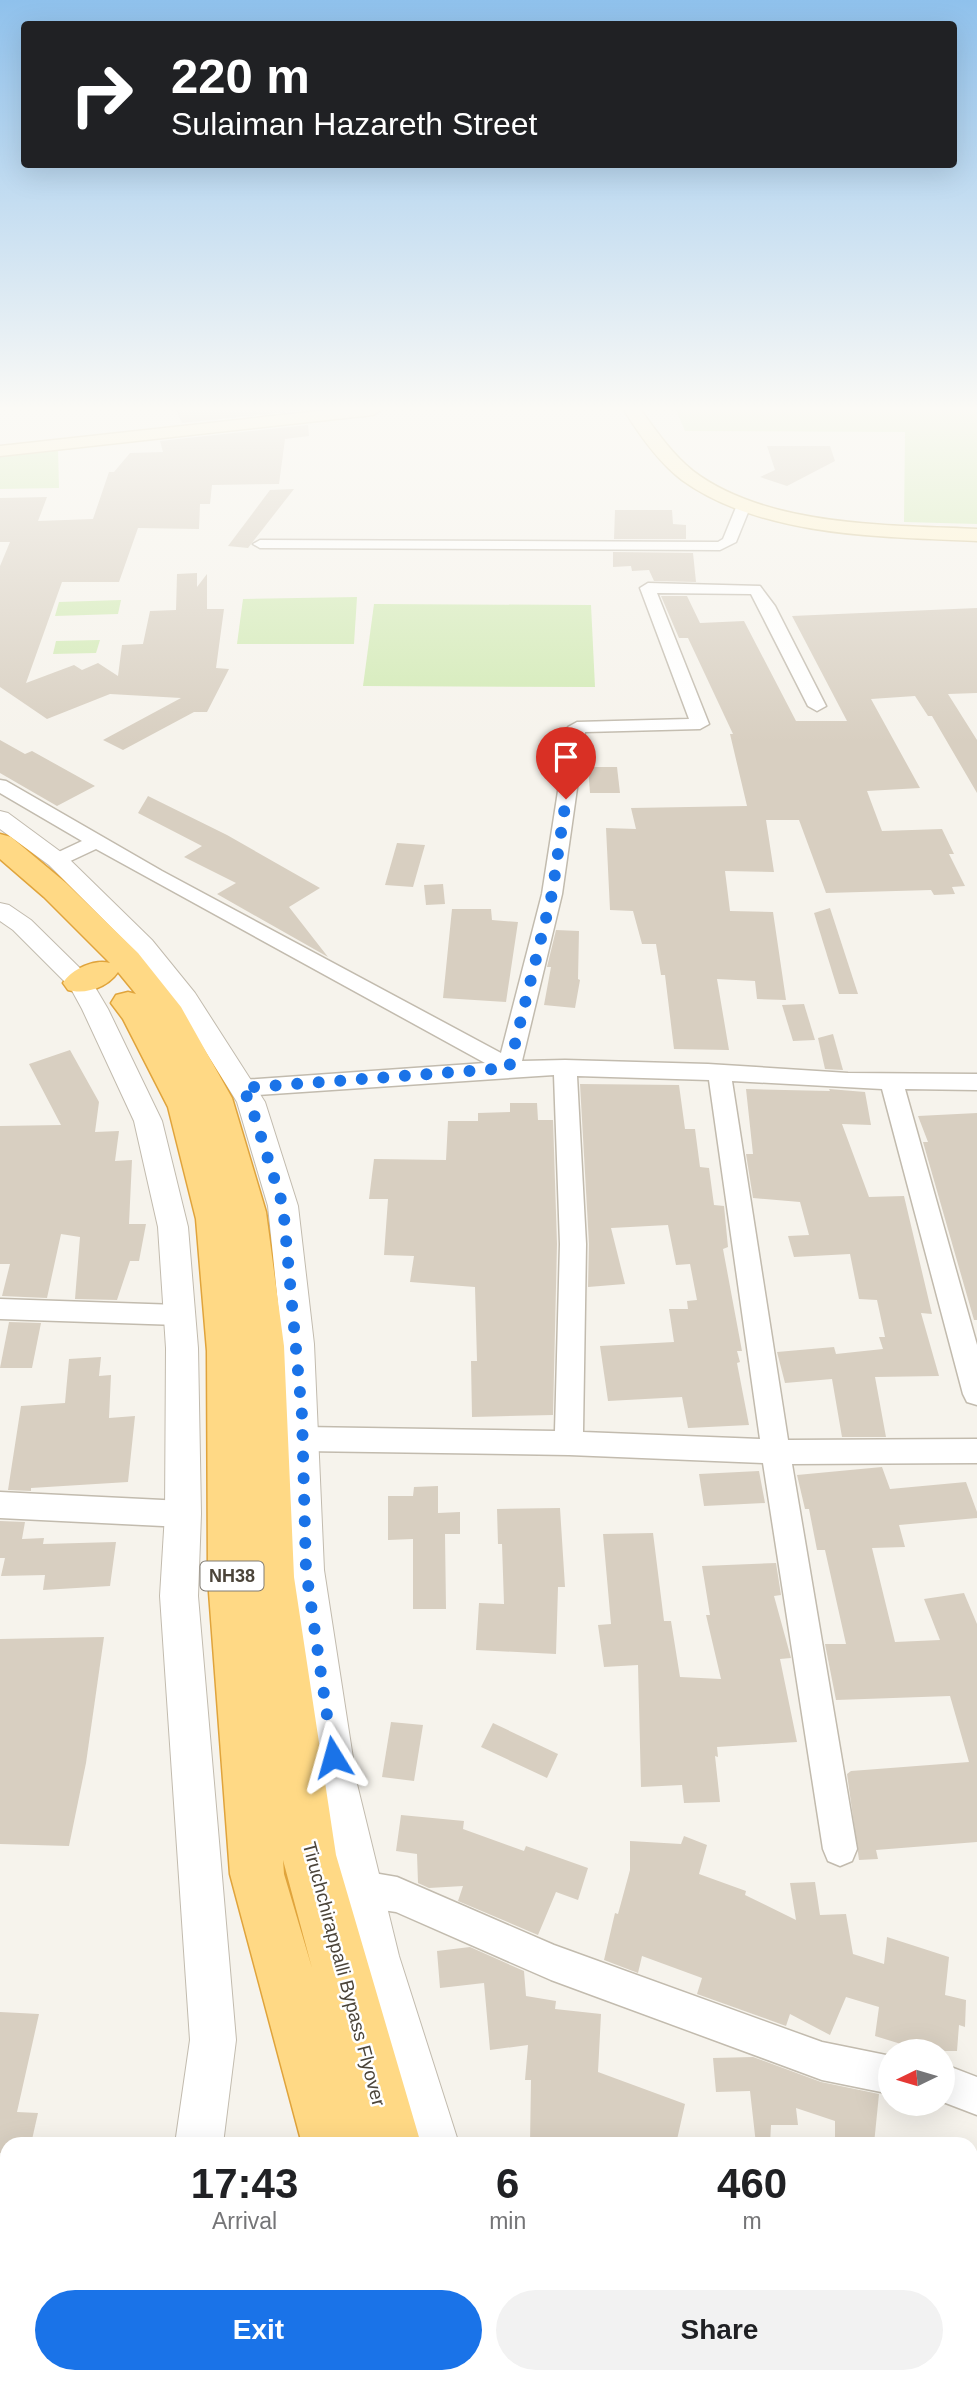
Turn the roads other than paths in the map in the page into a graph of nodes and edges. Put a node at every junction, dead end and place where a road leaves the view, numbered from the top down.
1 (737, 521) edge
2 (819, 521) edge
3 (977, 535) edge
4 (260, 544) dead end
5 (817, 706) dead end
6 (0, 785) edge
7 (0, 818) edge
8 (96, 841) junction
9 (0, 843) edge
10 (57, 860) junction
11 (0, 877) edge
12 (0, 910) edge
13 (115, 967) junction
14 (151, 1010) junction
15 (565, 1067) junction
16 (509, 1068) junction
17 (719, 1073) junction
18 (891, 1081) junction
19 (977, 1082) edge
20 (242, 1088) junction
21 (0, 1309) edge
22 (178, 1315) junction
23 (977, 1394) edge
24 (303, 1439) junction
25 (569, 1443) junction
26 (977, 1451) edge
27 (776, 1452) junction
28 (0, 1505) edge
29 (183, 1514) junction
30 (840, 1849) dead end
31 (362, 1889) junction
32 (213, 2040) junction
33 (878, 2072) edge
34 (956, 2089) edge
35 (977, 2096) edge
36 (200, 2137) edge
37 (220, 2137) edge
38 (331, 2137) edge
39 (388, 2137) edge
40 (433, 2137) edge

1 - 4 street
2 - 3 main road
5 - 16 street
6 - 8 street
7 - 10 street
8 - 10 street
8 - 16 street
9 - 13 highway, Tiruchchirappalli Bypass Flyover / NH38
10 - 13 street
11 - 13 highway, Tiruchchirappalli Bypass Flyover / NH38
12 - 13 street
13 - 14 highway, Tiruchchirappalli Bypass Flyover / NH38
13 - 20 street
13 - 22 street
14 - 38 highway, NH38
14 - 39 highway, Tiruchchirappalli Bypass Flyover / NH38
15 - 16 street
15 - 17 street
15 - 25 street
16 - 20 street
17 - 18 street
17 - 27 street
18 - 19 street
18 - 23 street
20 - 24 street
21 - 22 street
22 - 29 street
24 - 25 street
24 - 31 street
25 - 27 street
26 - 27 street
27 - 30 street
28 - 29 street
29 - 32 street
31 - 33 street
31 - 40 street
32 - 36 street
32 - 37 street
34 - 35 street

